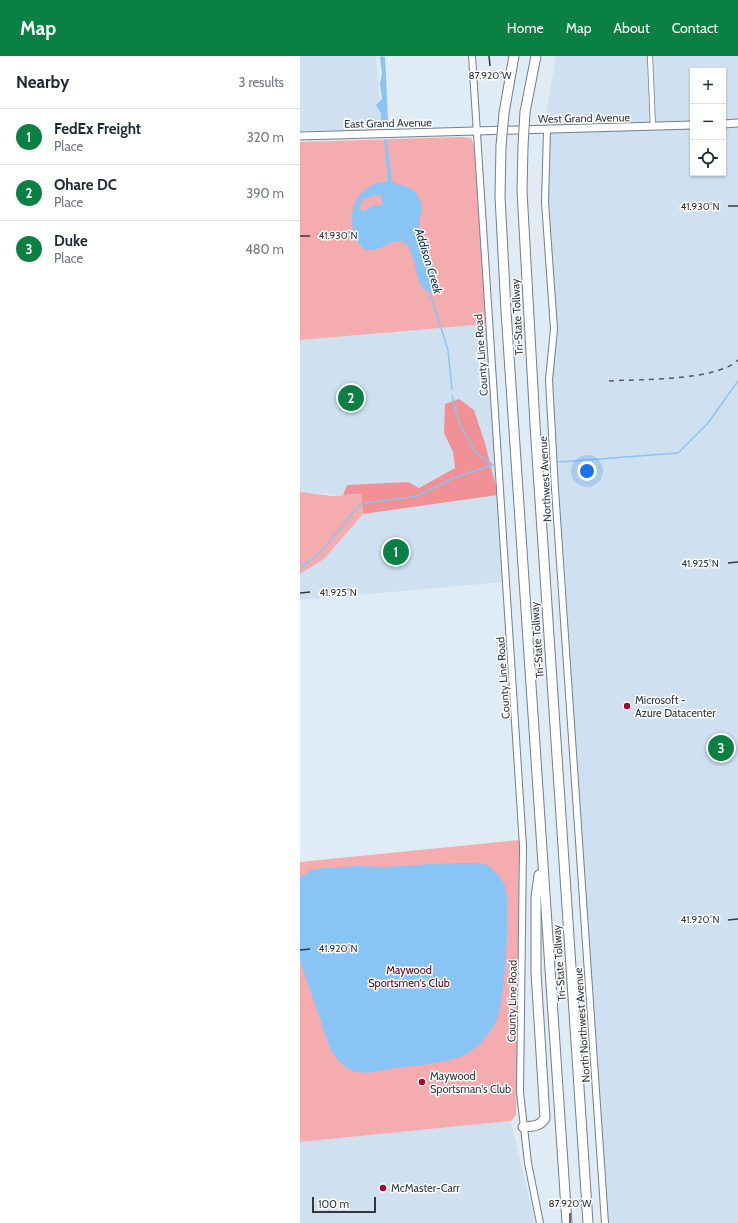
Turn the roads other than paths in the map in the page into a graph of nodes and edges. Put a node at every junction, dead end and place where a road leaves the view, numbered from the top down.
1 (472, 56) edge
2 (514, 56) edge
3 (536, 56) edge
4 (650, 56) edge
5 (738, 123) edge
6 (726, 124) edge
7 (690, 125) edge
8 (653, 127) junction
9 (547, 130) junction
10 (476, 131) junction
11 (300, 136) edge
12 (579, 827) joint
13 (542, 860) junction
14 (523, 1127) junction
15 (540, 1223) edge
16 (567, 1223) edge
17 (588, 1223) edge
18 (605, 1223) edge

1 - 10 street, County Line Road
2 - 13 highway, Tri-State Tollway, bridge
3 - 17 highway, Tri-State Tollway, bridge
4 - 8 street
5 - 6 main road
7 - 8 main road, West Grand Avenue
8 - 9 main road, West Grand Avenue
9 - 10 main road, West Grand Avenue
9 - 12 street, Northwest Avenue
10 - 11 main road, East Grand Avenue
10 - 14 street, County Line Road
12 - 18 street, North Northwest Avenue
13 - 14 highway
13 - 16 highway, Tri-State Tollway
14 - 15 street, County Line Road

